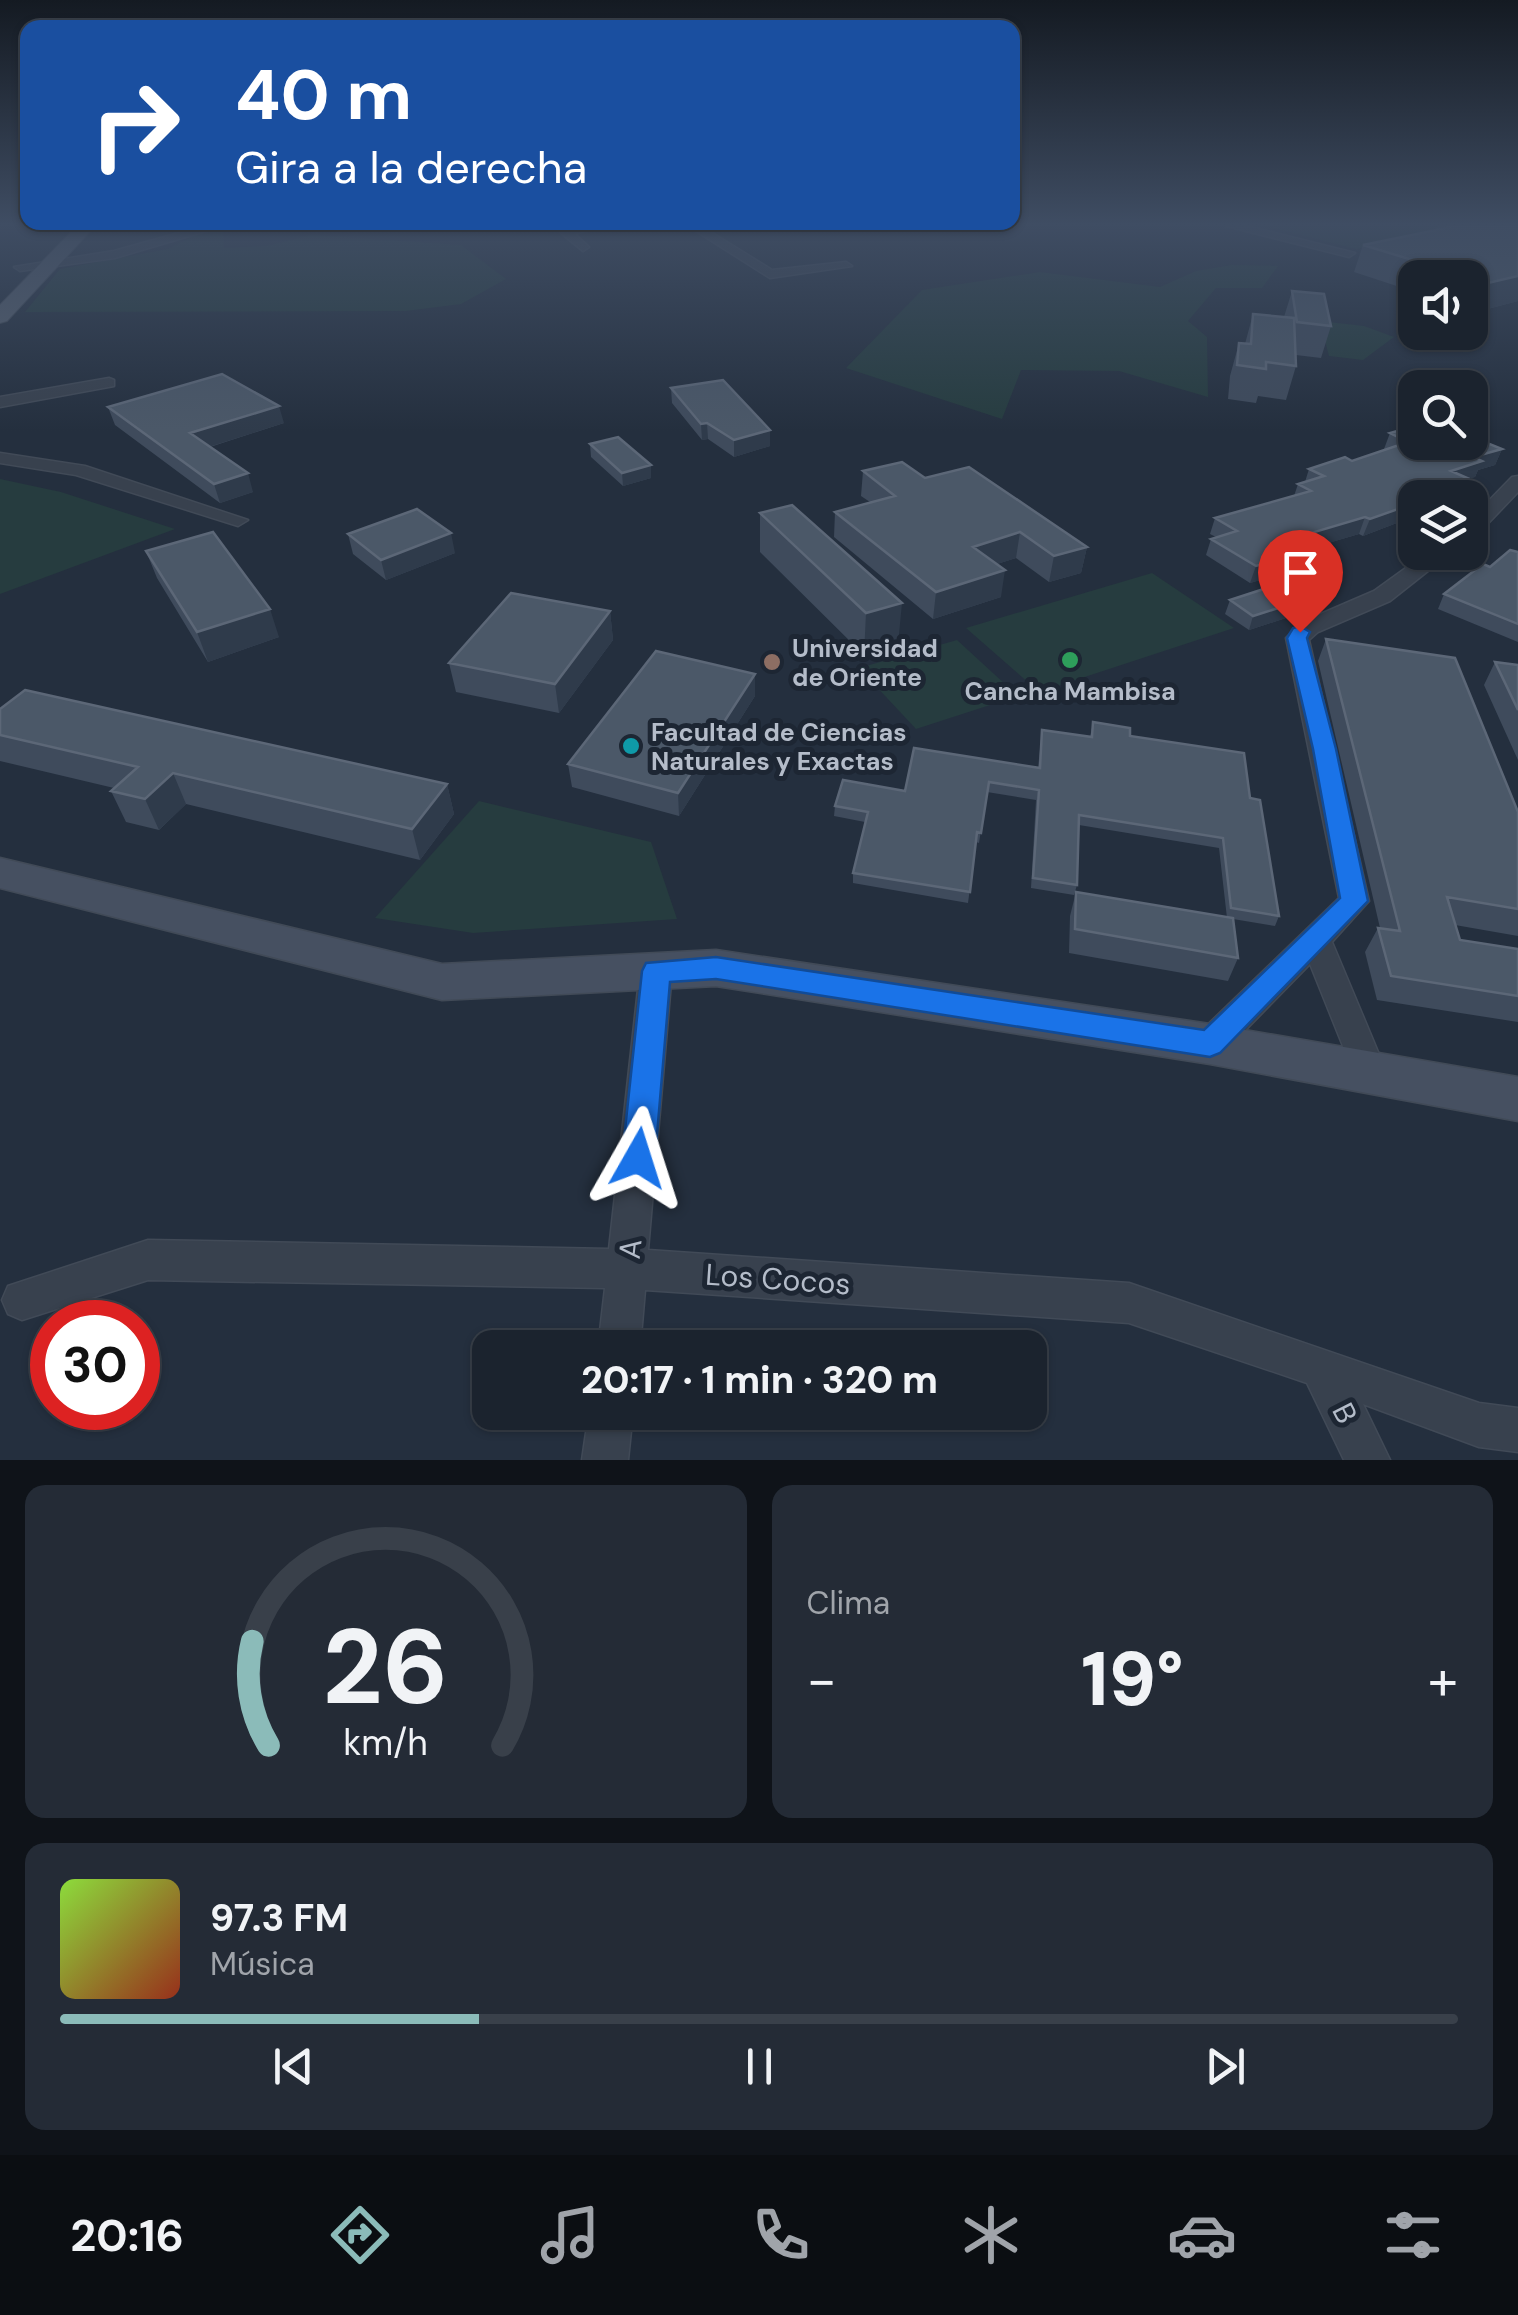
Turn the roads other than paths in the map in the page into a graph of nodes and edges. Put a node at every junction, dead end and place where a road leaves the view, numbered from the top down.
1 (21, 294) edge
2 (0, 316) edge
3 (109, 382) dead end
4 (0, 402) edge
5 (0, 458) edge
6 (1518, 482) edge
7 (1488, 513) edge
8 (238, 520) dead end
9 (1417, 570) edge
10 (0, 873) edge
11 (1317, 942) junction
12 (656, 971) junction
13 (1210, 1044) junction
14 (1368, 1071) junction
15 (1517, 1101) edge
16 (628, 1269) junction
17 (22, 1300) dead end
18 (620, 1330) edge
19 (1321, 1366) junction
20 (609, 1430) edge
21 (1518, 1430) edge
22 (605, 1460) edge
23 (1368, 1460) edge

1 - 2 main road
3 - 4 street
5 - 8 street
6 - 7 street
9 - 11 street
10 - 12 main road
11 - 13 street
11 - 14 street
12 - 13 main road
12 - 16 street, A
13 - 14 main road
14 - 15 main road
16 - 17 street, Los Cocos
16 - 18 street, A
16 - 19 street, Los Cocos
19 - 21 street, Los Cocos
19 - 23 street, B
20 - 22 street

